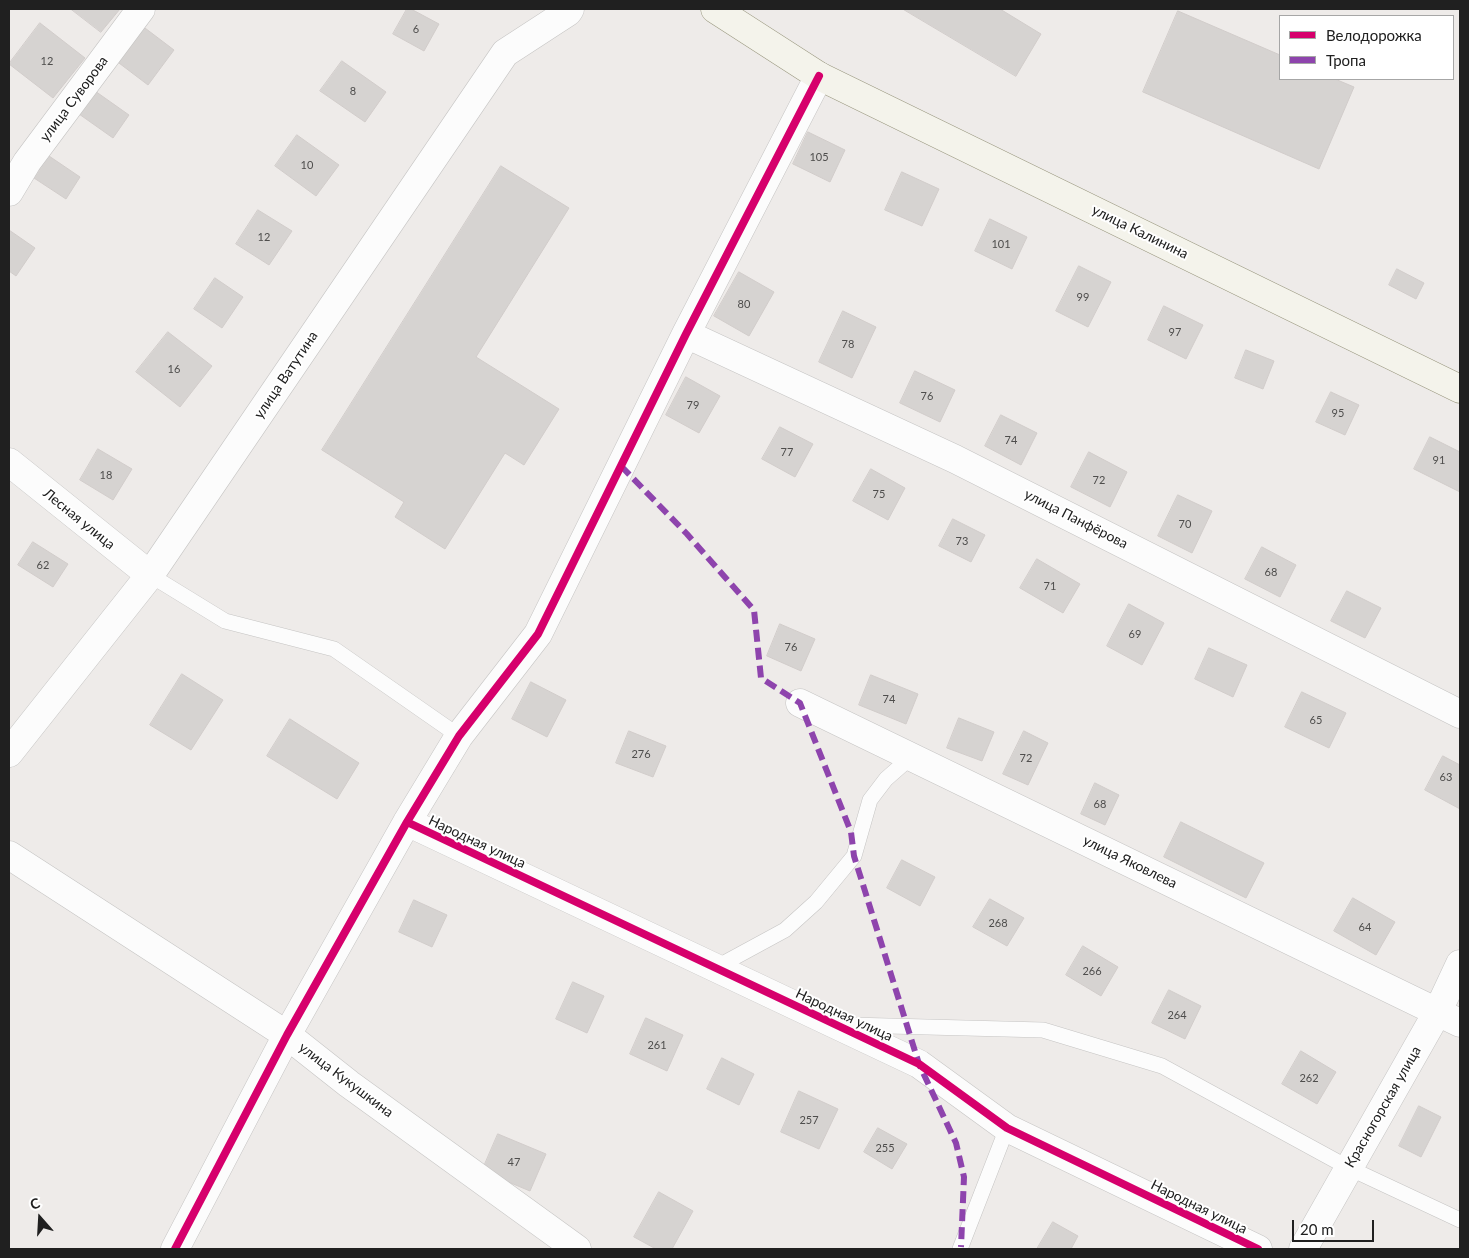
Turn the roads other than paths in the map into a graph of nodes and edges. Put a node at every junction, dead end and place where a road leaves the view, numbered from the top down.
1 (142, 9) edge
2 (570, 9) edge
3 (715, 9) edge
4 (819, 76) junction
5 (9, 192) edge
6 (686, 334) junction
7 (1460, 389) edge
8 (9, 462) edge
9 (150, 575) junction
10 (800, 703) dead end
11 (1460, 714) edge
12 (459, 736) junction
13 (9, 753) edge
14 (911, 757) junction
15 (407, 822) junction
16 (9, 855) edge
17 (1460, 964) edge
18 (715, 968) junction
19 (1449, 1017) edge
20 (835, 1024) junction
21 (287, 1035) junction
22 (1007, 1128) junction
23 (1349, 1168) junction
24 (1460, 1220) edge
25 (175, 1249) edge
26 (577, 1249) edge
27 (960, 1249) edge
28 (1258, 1249) edge
29 (1303, 1249) edge

1 - 5 street, улица Суворова
2 - 9 street, улица Ватутина
3 - 4 street, улица Калинина
4 - 6 street
4 - 7 street, улица Калинина
6 - 11 street, улица Панфёрова
6 - 12 street
8 - 9 street, Лесная улица
9 - 12 lane
9 - 13 street, улица Ватутина
10 - 14 street, улица Яковлева
12 - 15 street
14 - 18 lane
14 - 19 street, улица Яковлева
15 - 18 street, Народная улица
15 - 21 street
16 - 21 street, улица Кукушкина
17 - 19 street, Красногорская улица
18 - 20 street, Народная улица
19 - 23 street, Красногорская улица
20 - 22 street, Народная улица
20 - 23 lane
21 - 25 street
21 - 26 street, улица Кукушкина
22 - 27 lane
22 - 28 street, Народная улица
23 - 24 lane
23 - 29 street, Красногорская улица

